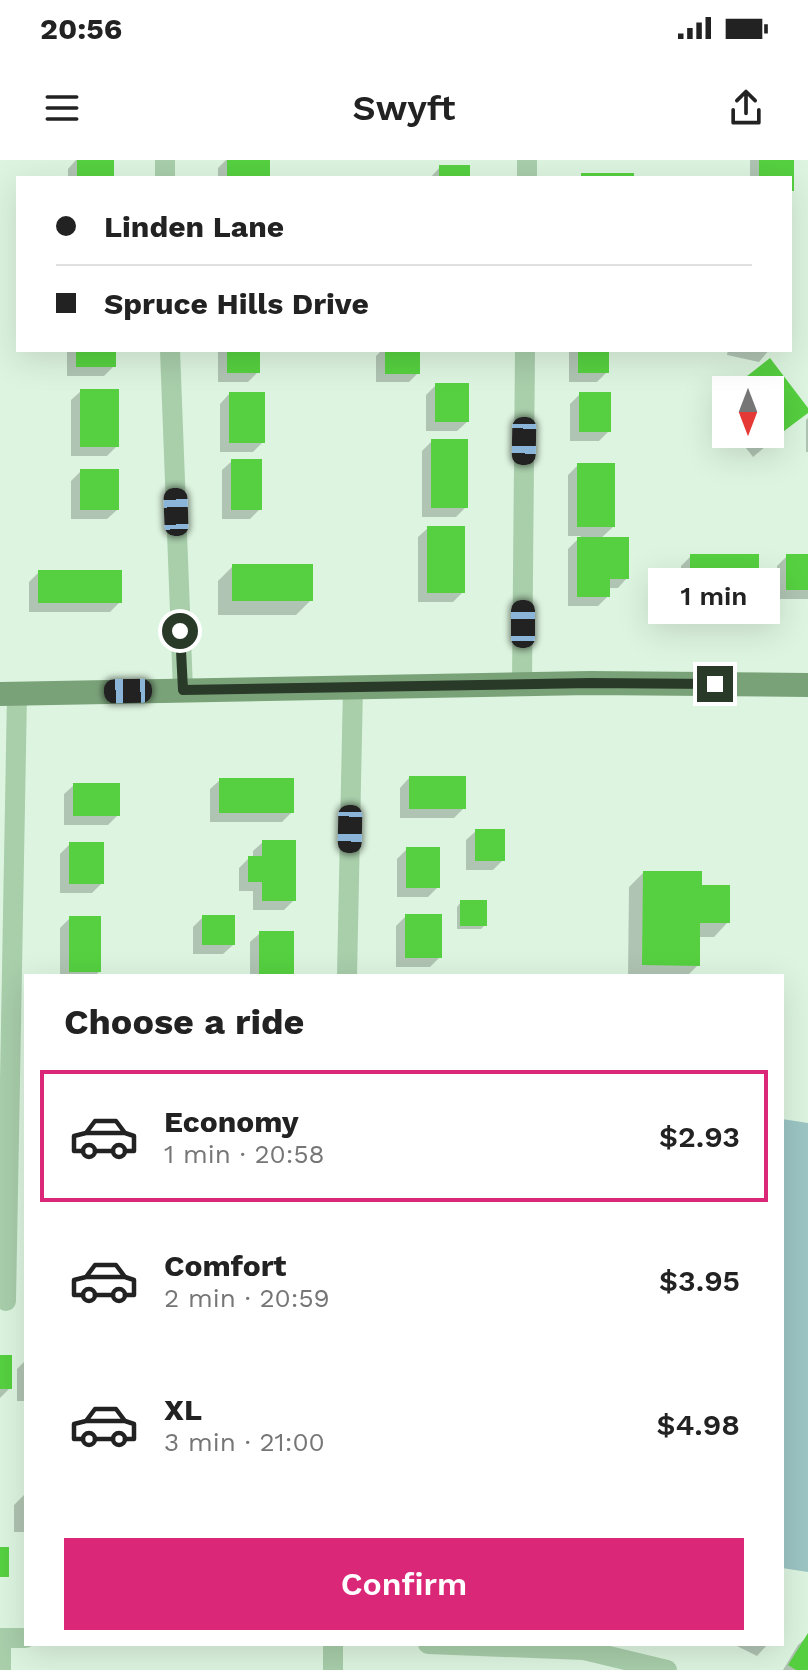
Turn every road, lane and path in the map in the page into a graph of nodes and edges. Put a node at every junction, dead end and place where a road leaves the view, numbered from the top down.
1 (170, 352) edge
2 (525, 352) edge
3 (522, 685) junction
4 (808, 685) edge
5 (353, 687) junction
6 (183, 690) junction
7 (8, 694) edge
8 (347, 974) edge
9 (11, 1301) edge
10 (0, 1638) edge
11 (24, 1638) edge
12 (333, 1646) edge
13 (480, 1646) edge
14 (1, 1670) edge
15 (333, 1670) edge
16 (667, 1670) edge

1 - 6 street
2 - 3 street
3 - 4 main road
3 - 5 main road
5 - 6 main road
5 - 8 street
6 - 7 main road
7 - 9 street
10 - 11 street
10 - 14 street
12 - 15 street
13 - 16 street

